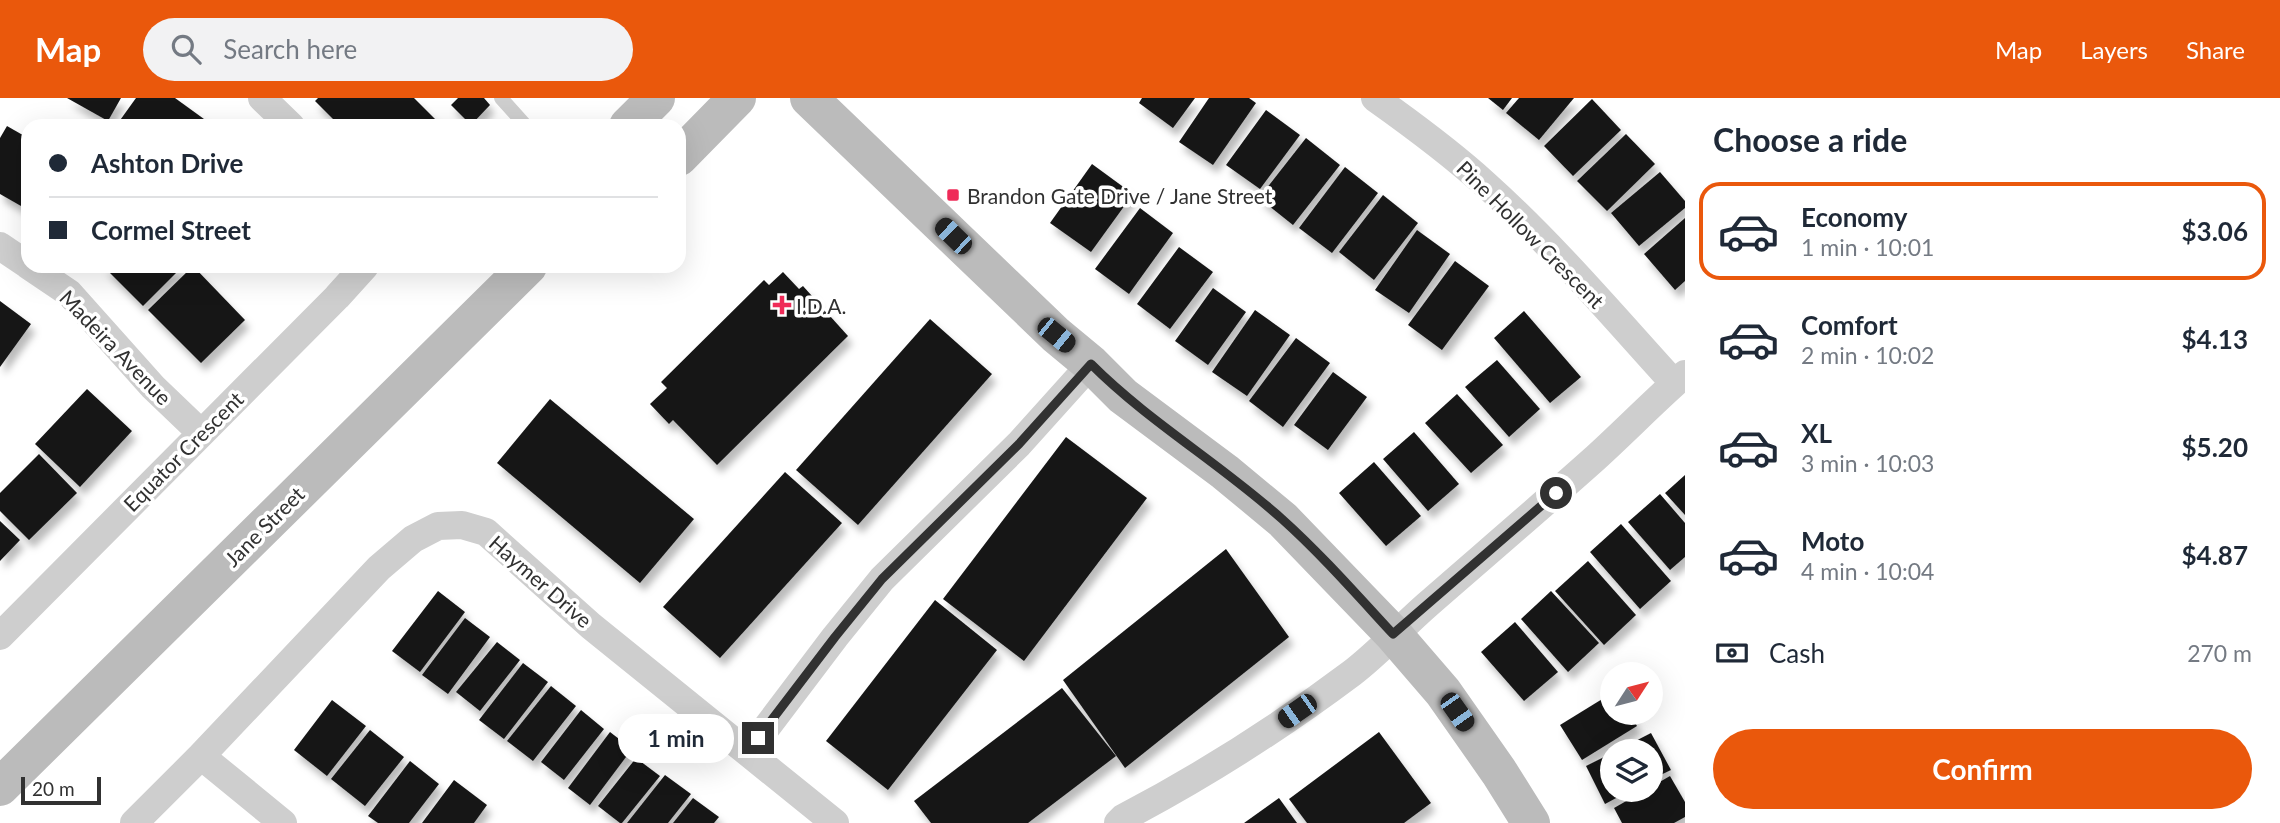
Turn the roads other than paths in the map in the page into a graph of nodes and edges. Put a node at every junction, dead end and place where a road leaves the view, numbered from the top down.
1 (262, 98) edge
2 (501, 98) edge
3 (656, 98) edge
4 (737, 98) edge
5 (809, 98) edge
6 (1375, 98) edge
7 (284, 119) edge
8 (520, 119) edge
9 (635, 119) edge
10 (686, 150) edge
11 (0, 246) edge
12 (21, 261) edge
13 (39, 273) edge
14 (359, 273) edge
15 (521, 273) edge
16 (1091, 364) junction
17 (1680, 379) edge
18 (200, 432) junction
19 (1393, 634) junction
20 (0, 636) edge
21 (748, 752) junction
22 (201, 756) junction
23 (0, 787) edge
24 (134, 823) edge
25 (283, 823) edge
26 (835, 823) edge
27 (1118, 823) edge
28 (1531, 823) edge

1 - 7 street
2 - 8 lane
3 - 9 street
4 - 10 street
5 - 16 street
6 - 17 street, Pine Hollow Crescent
11 - 12 street, Madeira Avenue
13 - 18 street, Madeira Avenue
14 - 18 street, Equator Crescent
15 - 23 street, Jane Street
16 - 19 street
16 - 21 street
17 - 19 street
18 - 20 street, Equator Crescent
19 - 27 street
19 - 28 street
21 - 22 street, Haymer Drive
21 - 26 street, Haymer Drive
22 - 24 street, Haymer Drive
22 - 25 street

